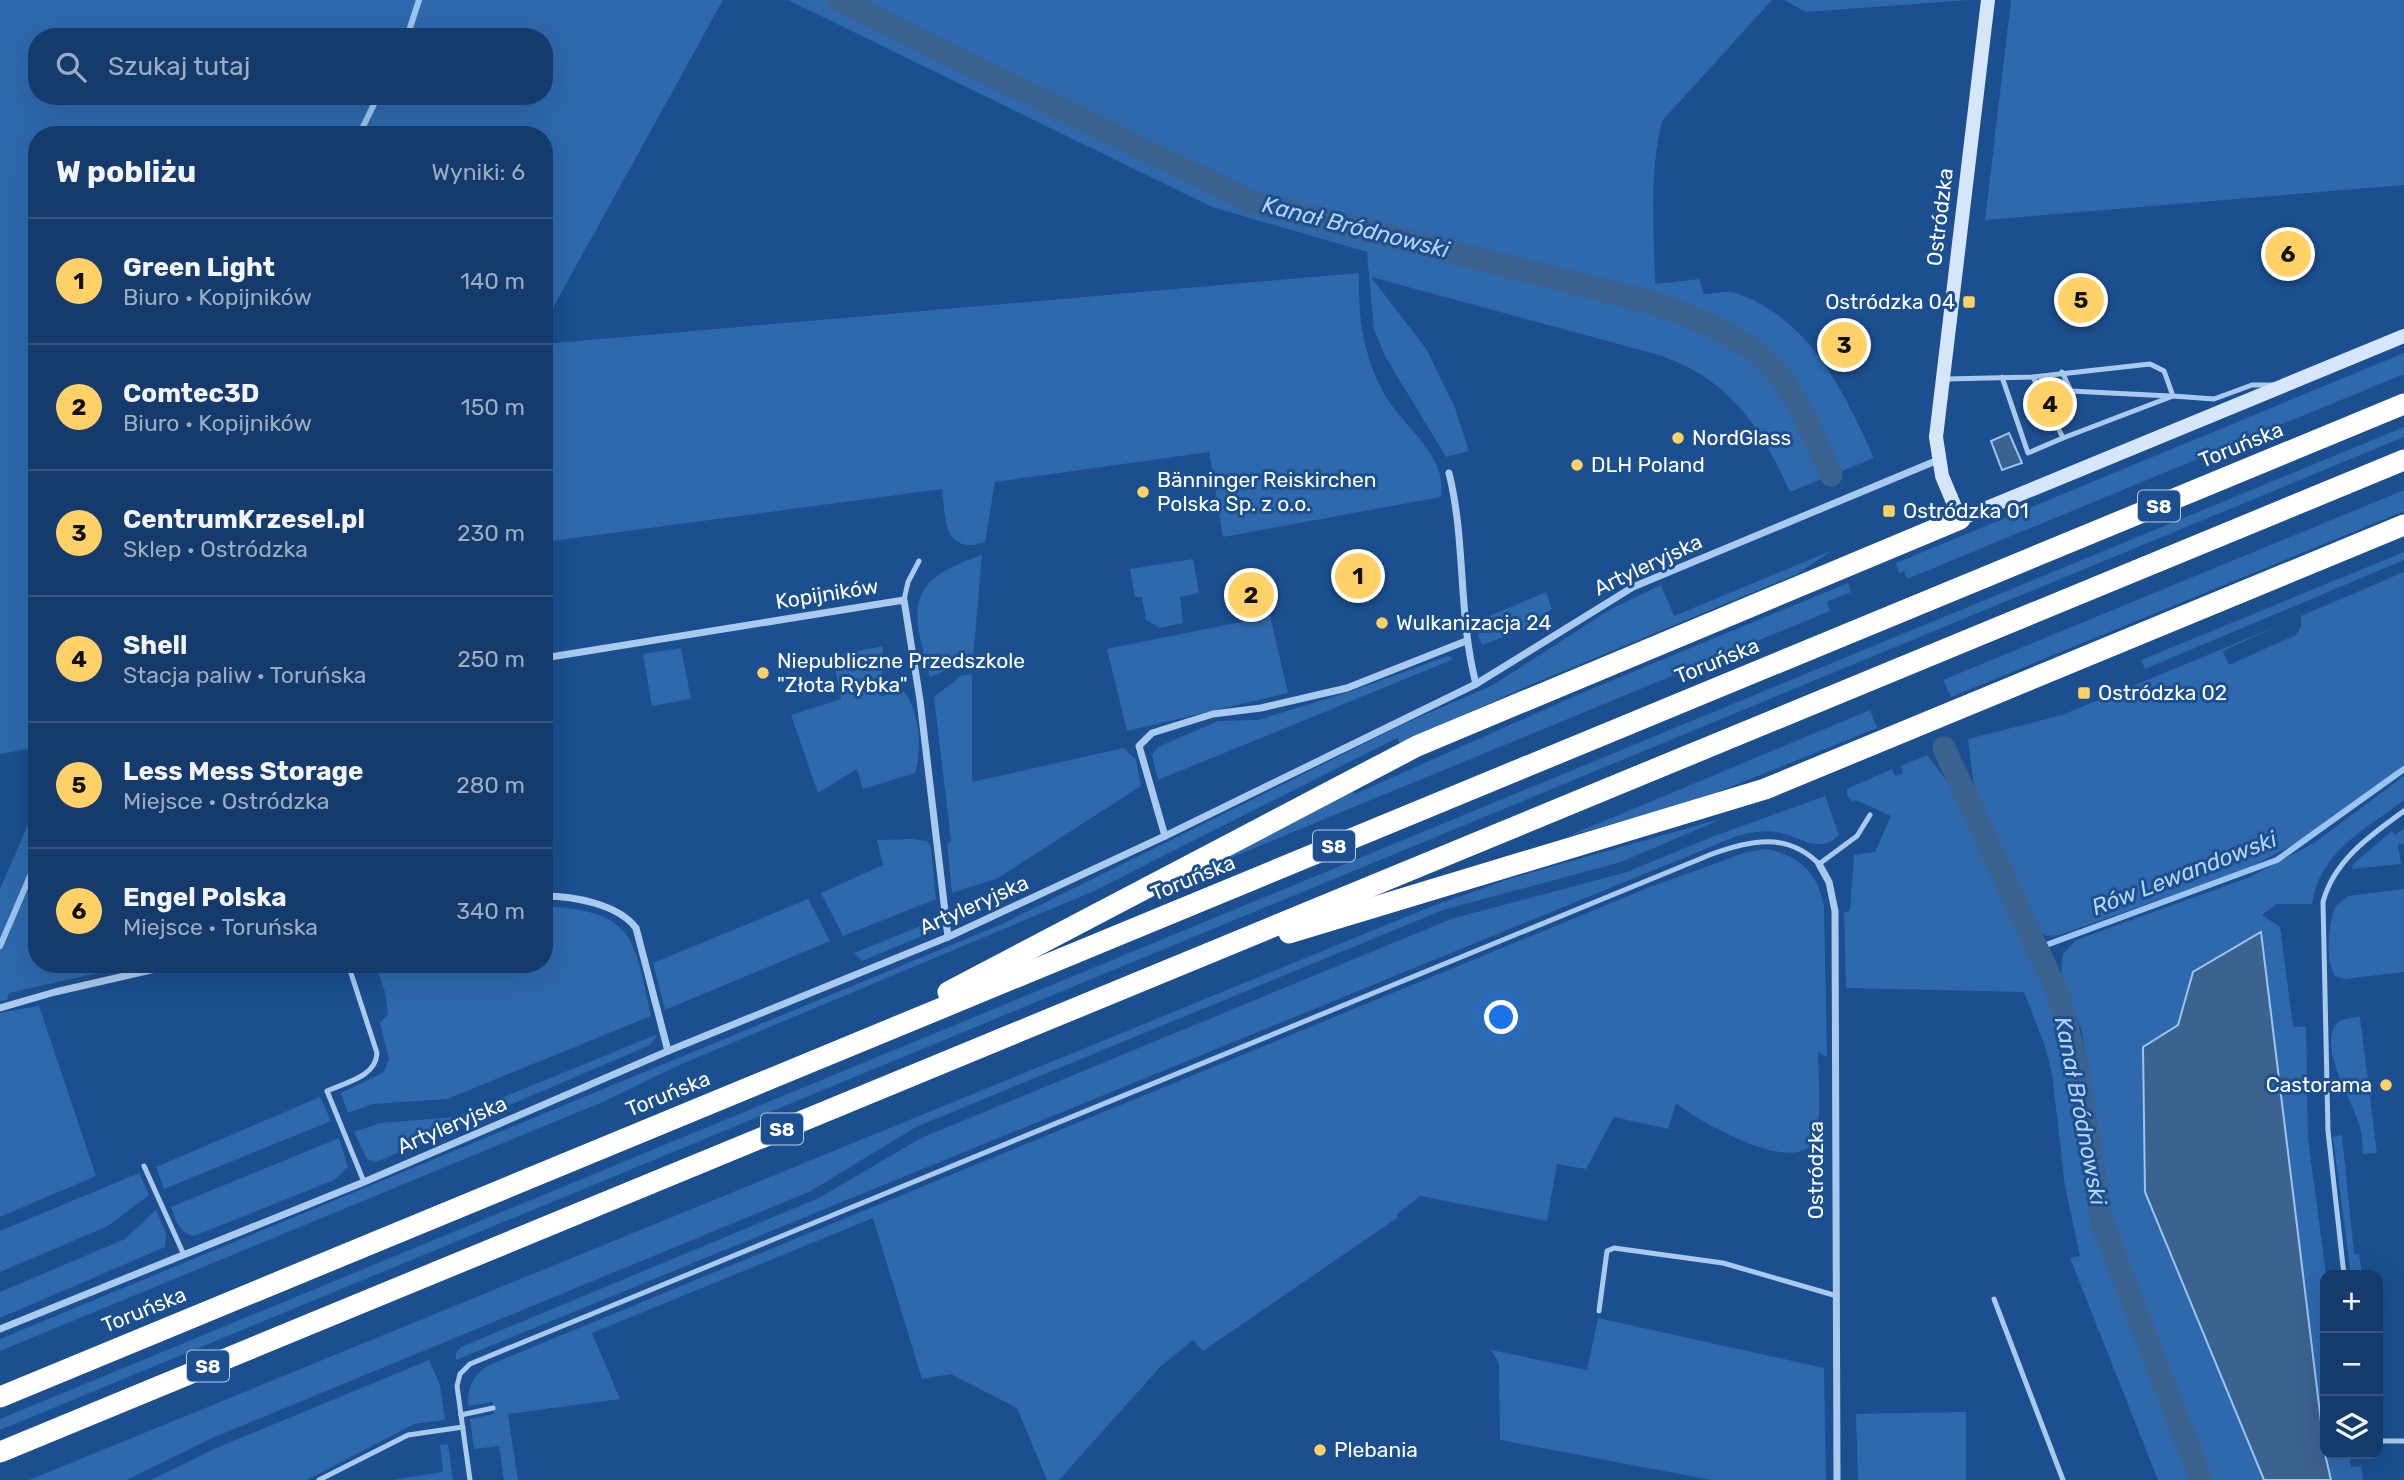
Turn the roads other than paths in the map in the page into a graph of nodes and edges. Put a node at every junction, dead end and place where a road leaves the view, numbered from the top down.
1 (1988, 0) edge
2 (2404, 336) edge
3 (2062, 372) junction
4 (2002, 377) junction
5 (2033, 377) junction
6 (1942, 379) junction
7 (2284, 386) junction
8 (2173, 396) junction
9 (2404, 404) edge
10 (2063, 439) junction
11 (1938, 460) junction
12 (2404, 460) edge
13 (1449, 472) dead end
14 (1960, 519) junction
15 (2404, 525) edge
16 (919, 561) dead end
17 (904, 600) junction
18 (1466, 641) junction
19 (553, 657) edge
20 (1476, 684) junction
21 (2404, 811) edge
22 (1870, 815) dead end
23 (1165, 836) junction
24 (1819, 864) junction
25 (553, 896) edge
26 (948, 937) junction
27 (138, 973) edge
28 (351, 973) edge
29 (1147, 978) junction
30 (0, 1008) edge
31 (668, 1051) junction
32 (803, 1065) junction
33 (144, 1166) dead end
34 (364, 1182) junction
35 (184, 1255) junction
36 (2343, 1270) edge
37 (1837, 1296) junction
38 (1994, 1299) dead end
39 (1600, 1311) dead end
40 (0, 1329) edge
41 (0, 1396) edge
42 (493, 1408) dead end
43 (461, 1415) junction
44 (463, 1427) junction
45 (2383, 1441) edge
46 (2404, 1441) edge
47 (0, 1452) edge
48 (329, 1478) edge
49 (319, 1480) edge
50 (470, 1480) edge
51 (1837, 1480) edge
52 (2063, 1480) edge

1 - 6 street, Ostródzka
2 - 7 street, Toruńska
3 - 5 lane
3 - 8 lane
3 - 8 lane
4 - 5 lane
4 - 6 lane
4 - 10 lane
5 - 10 lane
6 - 11 street, Ostródzka
7 - 8 lane
7 - 14 street, Toruńska
8 - 10 lane
9 - 32 highway, Toruńska / S8
11 - 14 street, Ostródzka
11 - 20 street, Artyleryjska
12 - 29 highway, S8
13 - 18 street
14 - 32 highway
15 - 29 highway
16 - 17 lane
17 - 19 street, Kopijników
17 - 26 street, Kopijników
18 - 20 street
18 - 23 street
20 - 23 street, Artyleryjska
21 - 36 lane
22 - 24 lane
23 - 26 street, Artyleryjska
24 - 37 street, Ostródzka
24 - 43 lane
25 - 31 street
26 - 31 street, Artyleryjska
27 - 30 street
28 - 34 lane
29 - 47 highway, S8
31 - 34 street, Artyleryjska
32 - 41 highway, Toruńska / S8
33 - 35 lane
34 - 35 street, Artyleryjska
35 - 40 street, Artyleryjska
37 - 39 lane
37 - 51 street, Ostródzka
38 - 52 lane
42 - 43 lane
43 - 44 lane
44 - 48 lane
44 - 50 lane
45 - 46 lane
48 - 49 lane

